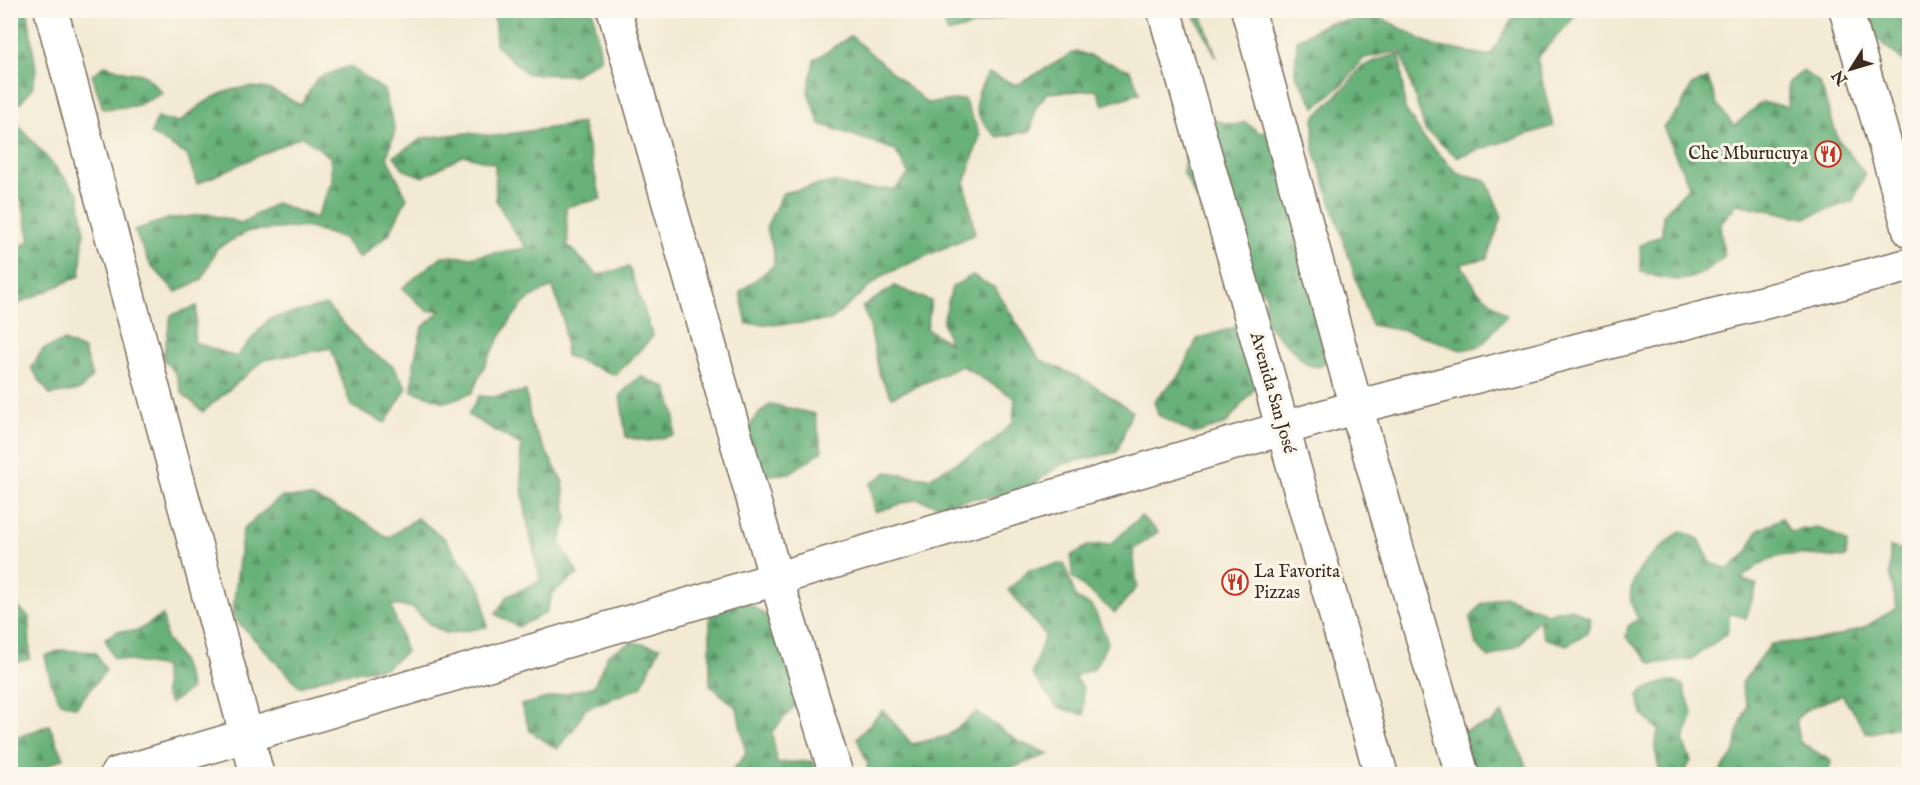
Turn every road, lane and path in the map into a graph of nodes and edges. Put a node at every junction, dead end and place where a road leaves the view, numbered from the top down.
1 (51, 10) edge
2 (614, 10) edge
3 (1164, 10) edge
4 (1248, 10) edge
5 (1846, 10) edge
6 (1910, 231) edge
7 (1910, 265) edge
8 (1356, 407) junction
9 (1282, 430) junction
10 (776, 579) junction
11 (247, 736) junction
12 (117, 774) edge
13 (257, 774) edge
14 (836, 774) edge
15 (1381, 774) edge
16 (1462, 774) edge

1 - 11 street
2 - 10 street
3 - 9 street, Avenida San José
4 - 8 street
5 - 6 street
7 - 8 street
8 - 9 street
8 - 16 street
9 - 10 street
9 - 15 street, Avenida San José
10 - 11 street
10 - 14 street
11 - 12 street
11 - 13 street

